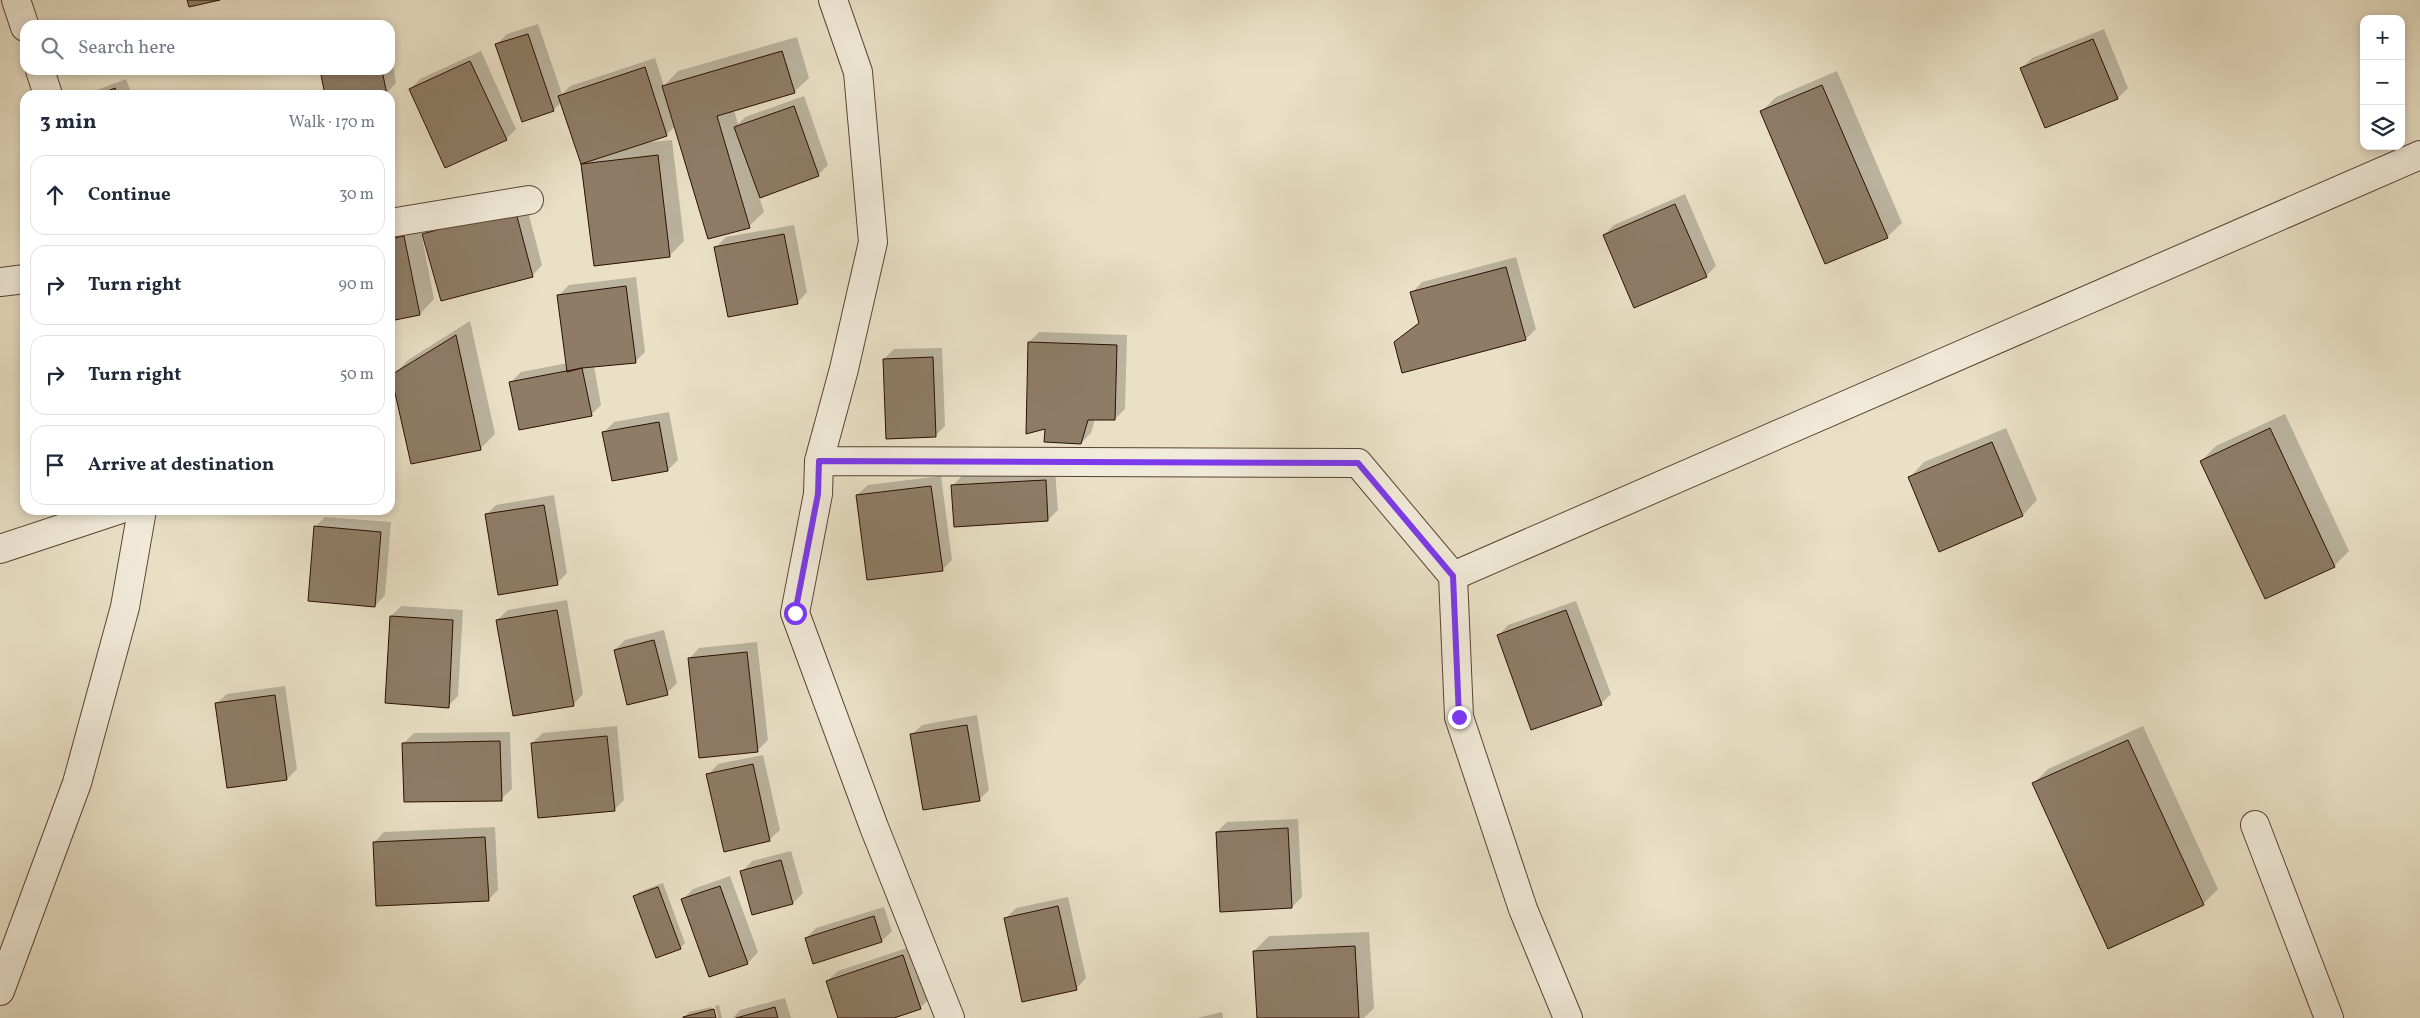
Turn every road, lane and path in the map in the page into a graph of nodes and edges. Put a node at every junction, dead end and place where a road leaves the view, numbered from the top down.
1 (16, 0) edge
2 (833, 0) edge
3 (23, 20) edge
4 (42, 75) edge
5 (46, 90) edge
6 (2420, 155) edge
7 (528, 200) dead end
8 (395, 222) edge
9 (20, 280) edge
10 (0, 282) edge
11 (819, 461) junction
12 (103, 515) edge
13 (141, 515) edge
14 (0, 549) edge
15 (1453, 576) junction
16 (2255, 825) dead end
17 (0, 990) edge
18 (950, 1018) edge
19 (1568, 1018) edge
20 (2329, 1018) edge

1 - 3 street
2 - 11 street
4 - 5 street
6 - 15 street
7 - 8 street
9 - 10 street
11 - 15 street
11 - 18 street
12 - 14 street
13 - 17 street
15 - 19 street
16 - 20 street

